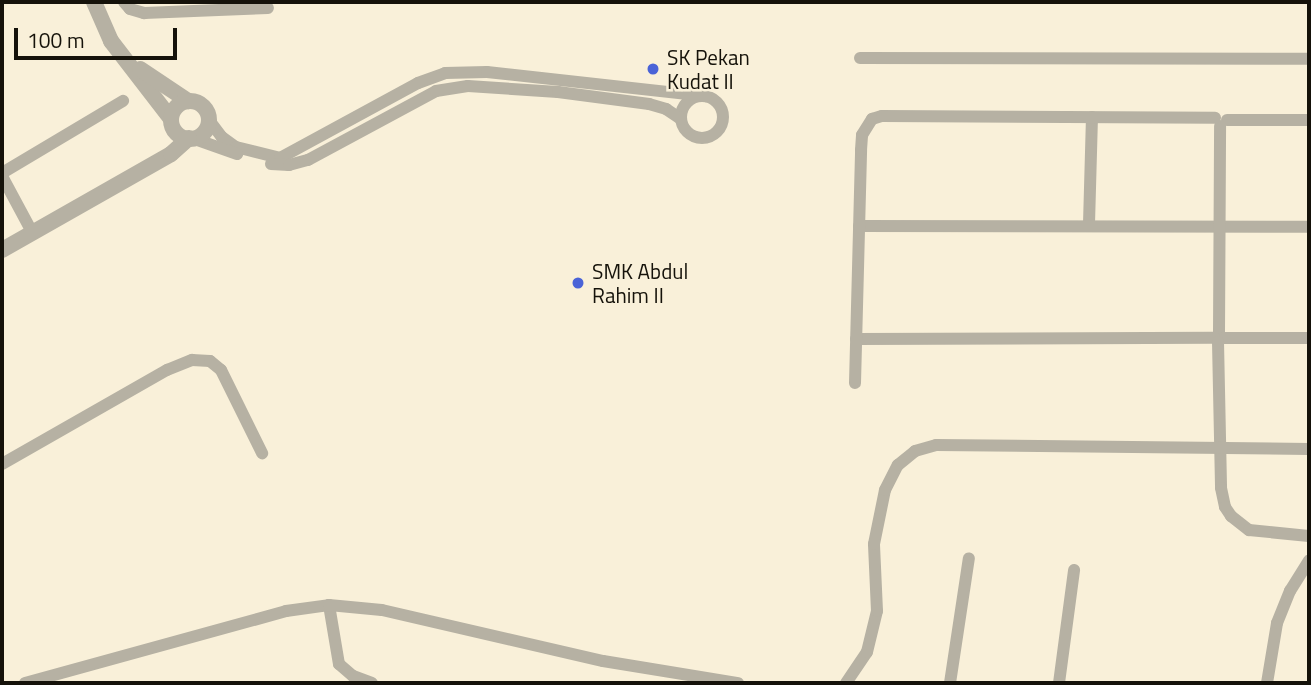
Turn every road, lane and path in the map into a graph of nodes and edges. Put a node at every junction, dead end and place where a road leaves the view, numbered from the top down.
1 (94, 2) edge
2 (124, 2) edge
3 (268, 8) dead end
4 (860, 58) dead end
5 (1309, 59) edge
6 (132, 64) junction
7 (706, 96) junction
8 (122, 101) dead end
9 (188, 101) junction
10 (1092, 117) junction
11 (681, 119) junction
12 (209, 120) junction
13 (1309, 120) edge
14 (1220, 121) junction
15 (182, 132) junction
16 (2, 175) edge
17 (1089, 225) junction
18 (859, 226) junction
19 (1220, 227) junction
20 (1309, 227) edge
21 (32, 232) junction
22 (2, 250) edge
23 (1219, 338) junction
24 (1309, 338) edge
25 (856, 339) junction
26 (855, 383) dead end
27 (1220, 448) junction
28 (1309, 449) edge
29 (262, 453) dead end
30 (2, 464) edge
31 (1309, 536) edge
32 (969, 558) dead end
33 (1309, 561) edge
34 (1074, 570) dead end
35 (329, 606) junction
36 (686, 680) edge
37 (25, 683) edge
38 (372, 683) edge
39 (738, 683) edge
40 (846, 683) edge
41 (950, 683) edge
42 (1059, 683) edge
43 (1267, 683) edge

1 - 6 street
2 - 3 street
4 - 5 street
6 - 9 street
6 - 15 street
7 - 11 street
7 - 11 street
7 - 12 street
8 - 16 street
9 - 12 street
9 - 15 street
10 - 14 street
10 - 17 street
10 - 18 street
11 - 15 street
12 - 15 street
13 - 14 street
14 - 19 street
15 - 21 street
16 - 21 street
17 - 18 street
17 - 19 street
18 - 25 street
19 - 20 street
19 - 23 street
21 - 22 street
23 - 24 street
23 - 25 street
23 - 27 street
25 - 26 street
27 - 28 street
27 - 31 street
27 - 40 street
29 - 30 street
32 - 41 street
33 - 43 street
34 - 42 street
35 - 36 street
35 - 37 street
35 - 38 street
36 - 39 street

